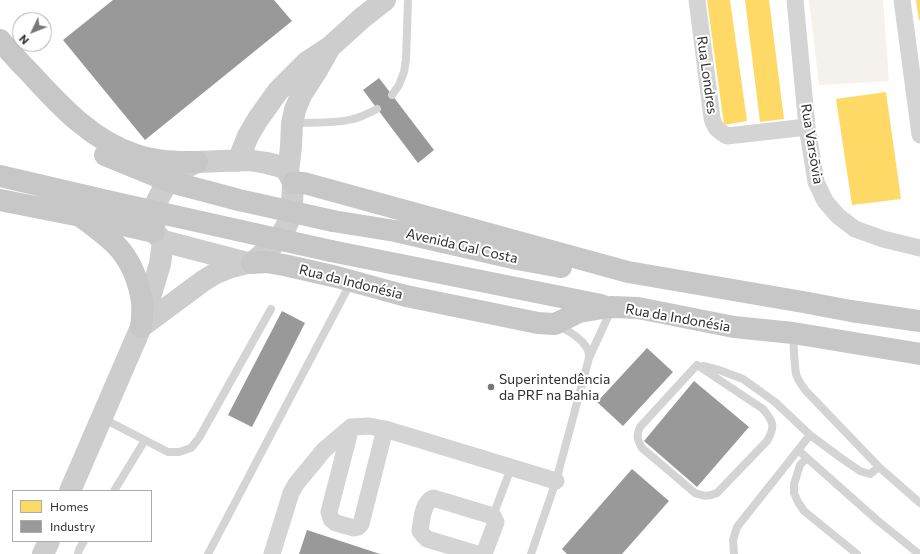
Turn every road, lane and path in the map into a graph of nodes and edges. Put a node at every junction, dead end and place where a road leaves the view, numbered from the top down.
1 (385, 0) edge
2 (408, 0) edge
3 (697, 0) edge
4 (795, 0) edge
5 (902, 0) edge
6 (0, 40) edge
7 (330, 47) junction
8 (0, 56) edge
9 (392, 95) dead end
10 (377, 109) dead end
11 (292, 123) junction
12 (807, 127) junction
13 (920, 134) edge
14 (238, 161) junction
15 (197, 162) junction
16 (0, 176) edge
17 (291, 177) junction
18 (0, 200) edge
19 (81, 216) junction
20 (159, 237) junction
21 (920, 248) edge
22 (249, 263) junction
23 (628, 272) junction
24 (352, 281) junction
25 (612, 307) junction
26 (270, 309) dead end
27 (920, 321) edge
28 (554, 324) junction
29 (141, 327) junction
30 (793, 333) junction
31 (920, 354) edge
32 (589, 358) junction
33 (697, 365) junction
34 (101, 417) junction
35 (352, 427) junction
36 (385, 429) junction
37 (810, 435) junction
38 (145, 440) junction
39 (798, 450) junction
40 (807, 458) junction
41 (879, 467) junction
42 (510, 468) junction
43 (556, 481) junction
44 (70, 490) edge
45 (115, 490) edge
46 (920, 503) edge
47 (493, 516) junction
48 (49, 542) edge
49 (83, 542) edge
50 (43, 554) edge
51 (78, 554) edge
52 (208, 554) edge
53 (272, 554) edge
54 (477, 554) edge
55 (484, 554) edge
56 (531, 554) edge
57 (734, 554) edge
58 (857, 554) edge
59 (919, 554) edge

1 - 7 main road
2 - 9 lane
3 - 12 street, Rua Londres
4 - 12 street, Rua Varsōvia
5 - 13 street
6 - 15 main road, Avenida Gal Costa
7 - 11 main road, Rua da Indonésia
7 - 14 main road
8 - 23 main road, Avenida Gal Costa, bridge
10 - 11 lane
11 - 17 main road, Rua da Indonésia
12 - 21 street, Rua Varsōvia
14 - 15 main road, Avenida Gal Costa
14 - 17 main road, Avenida Gal Costa
15 - 20 main road
16 - 25 main road, bridge
17 - 22 main road, Rua da Indonésia
17 - 23 main road, Avenida Gal Costa
18 - 19 main road
19 - 20 main road
19 - 29 main road
20 - 22 main road, Rua da Indonésia
20 - 29 main road
22 - 24 main road, Rua da Indonésia
22 - 29 main road, Rua da Indonésia
23 - 27 main road
24 - 28 main road, Rua da Indonésia
24 - 52 lane
25 - 28 main road, Rua da Indonésia
25 - 30 main road, Rua da Indonésia
25 - 32 lane
26 - 38 lane
28 - 32 lane
29 - 34 main road
30 - 31 main road, Rua da Indonésia
30 - 41 lane
32 - 43 lane
33 - 33 lane
33 - 37 lane
34 - 38 lane
34 - 44 main road
35 - 36 street
35 - 36 street
35 - 53 street
36 - 42 street
37 - 39 lane
37 - 41 lane
38 - 45 lane
39 - 40 lane
39 - 57 lane
40 - 58 lane
40 - 59 lane
41 - 46 lane
42 - 43 street
42 - 47 lane
43 - 56 lane
47 - 54 street
47 - 55 street
48 - 50 main road
49 - 51 lane

